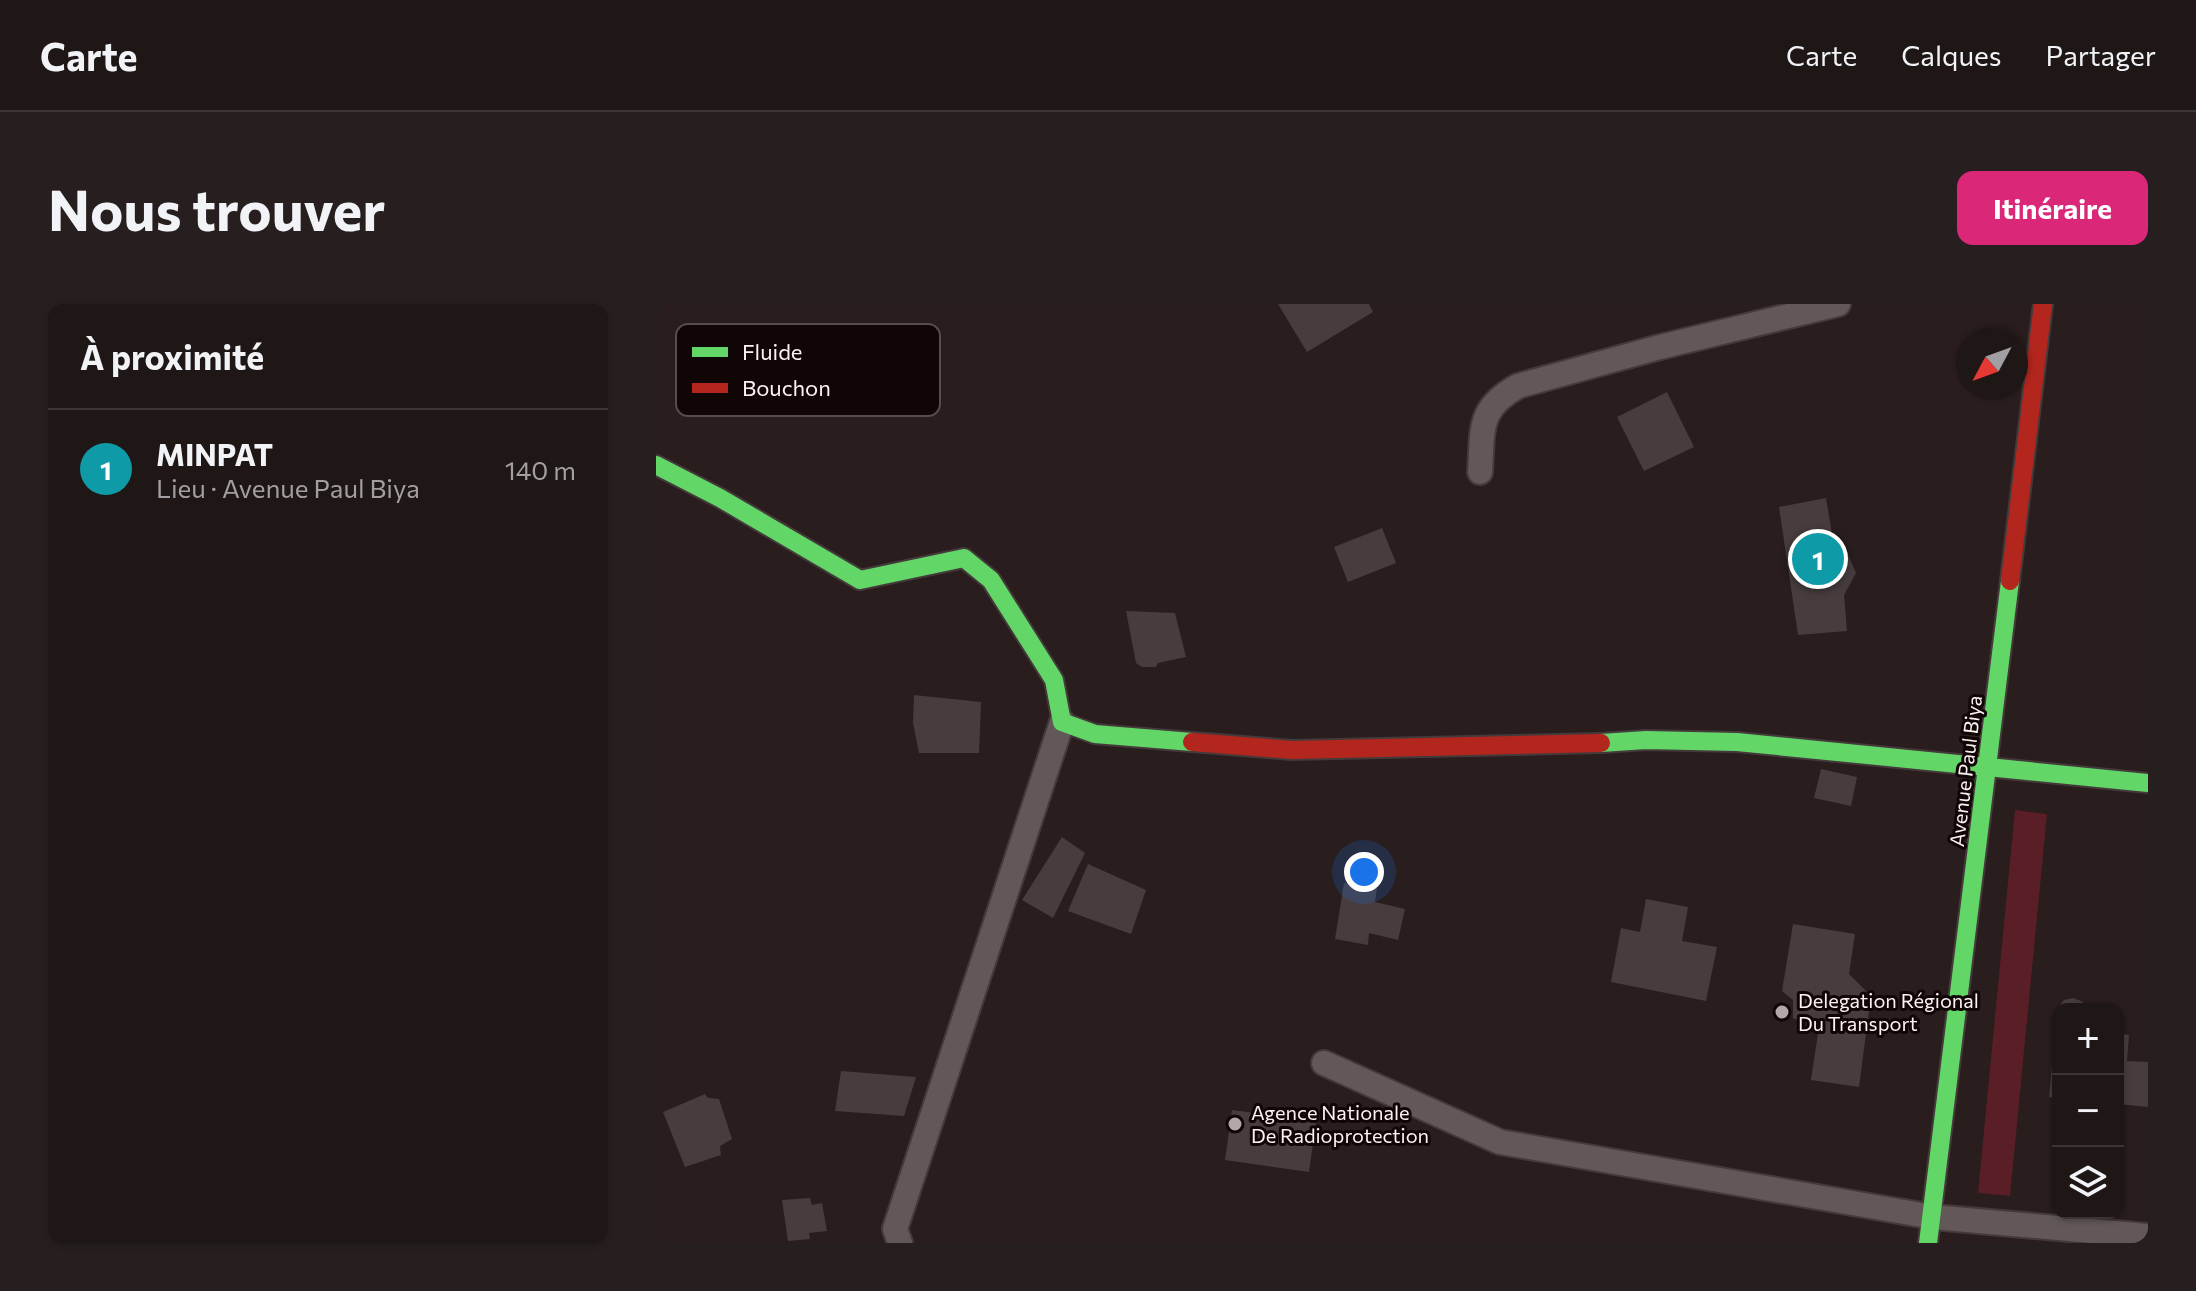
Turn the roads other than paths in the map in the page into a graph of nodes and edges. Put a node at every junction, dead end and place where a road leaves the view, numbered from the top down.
1 (1838, 304) edge
2 (2043, 304) edge
3 (656, 465) edge
4 (1480, 472) dead end
5 (1062, 722) junction
6 (1988, 766) junction
7 (2148, 783) edge
8 (1324, 1063) dead end
9 (1933, 1217) junction
10 (1979, 1232) edge
11 (2148, 1236) edge
12 (900, 1243) edge
13 (1928, 1243) edge

1 - 4 street
2 - 6 street, Avenue Paul Biya
3 - 5 street
5 - 6 street
5 - 12 street
6 - 7 street
6 - 9 street, Avenue Paul Biya
8 - 9 street
9 - 10 street
9 - 13 street, Avenue Paul Biya
10 - 11 street

